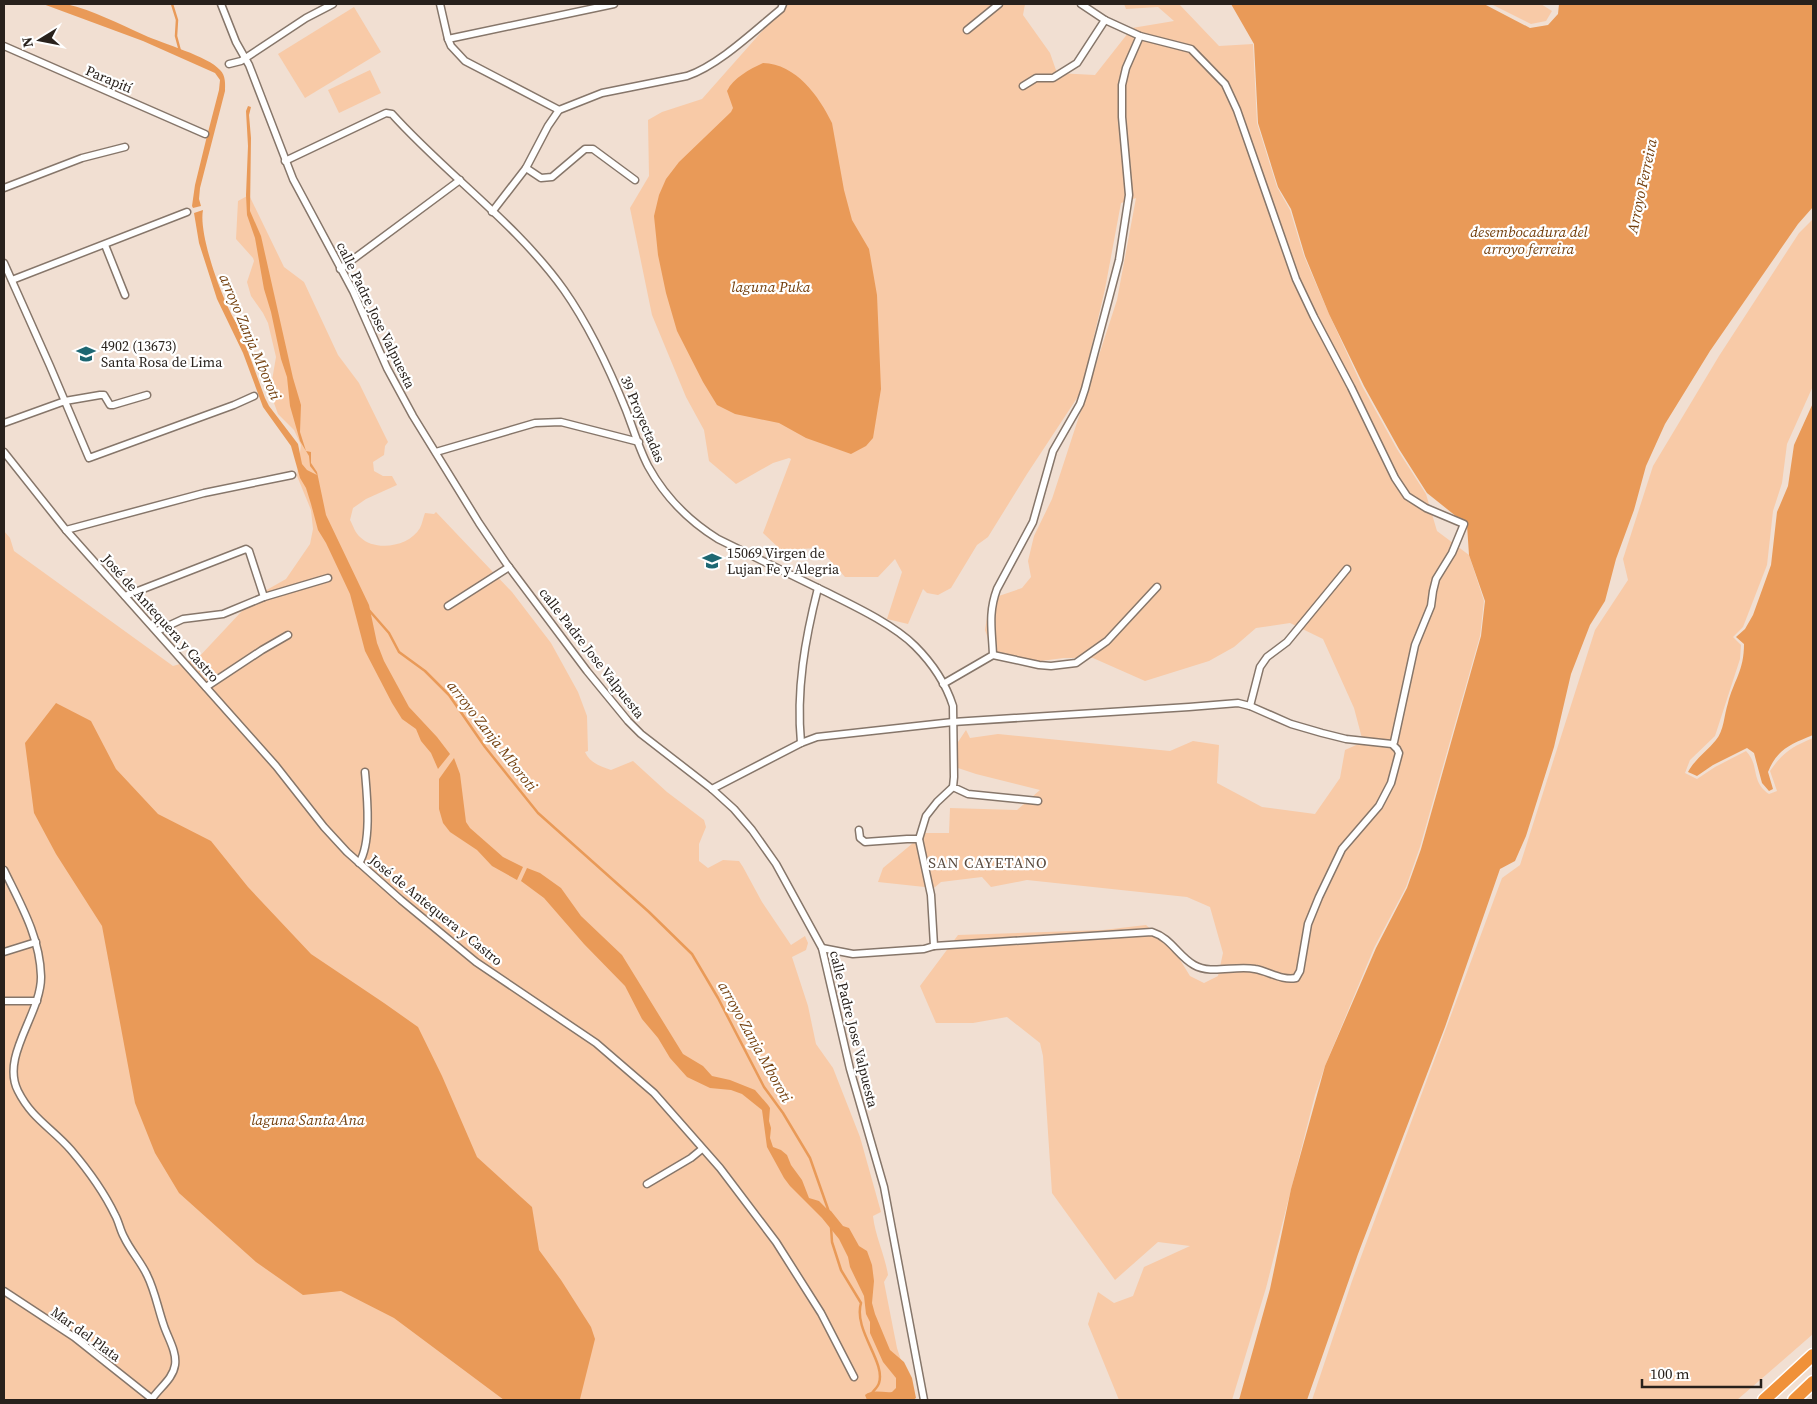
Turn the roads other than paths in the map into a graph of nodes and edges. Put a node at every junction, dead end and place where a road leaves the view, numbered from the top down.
1 (221, 4) edge
2 (333, 4) edge
3 (440, 4) edge
4 (610, 4) edge
5 (999, 4) edge
6 (1082, 4) edge
7 (782, 6) edge
8 (1105, 20) junction
9 (967, 30) dead end
10 (1140, 36) junction
11 (448, 39) junction
12 (4, 46) edge
13 (245, 58) junction
14 (229, 64) dead end
15 (1023, 86) dead end
16 (559, 110) junction
17 (205, 134) dead end
18 (125, 147) dead end
19 (285, 161) junction
20 (526, 168) junction
21 (460, 180) junction
22 (635, 180) dead end
23 (4, 188) edge
24 (187, 212) dead end
25 (492, 212) junction
26 (105, 245) junction
27 (4, 262) edge
28 (340, 269) junction
29 (12, 280) junction
30 (125, 295) dead end
31 (147, 395) dead end
32 (254, 396) dead end
33 (65, 401) junction
34 (4, 423) edge
35 (639, 442) junction
36 (4, 452) edge
37 (436, 452) junction
38 (292, 475) dead end
39 (66, 530) junction
40 (509, 567) junction
41 (1347, 569) dead end
42 (328, 578) dead end
43 (1157, 587) dead end
44 (818, 588) junction
45 (125, 596) junction
46 (264, 597) junction
47 (448, 606) dead end
48 (157, 631) junction
49 (288, 635) dead end
50 (993, 655) junction
51 (943, 684) junction
52 (206, 687) junction
53 (1250, 706) junction
54 (953, 722) junction
55 (800, 743) junction
56 (1392, 744) junction
57 (364, 772) dead end
58 (953, 787) junction
59 (712, 789) junction
60 (1038, 801) dead end
61 (859, 830) dead end
62 (919, 839) junction
63 (359, 863) junction
64 (4, 870) edge
65 (36, 942) junction
66 (934, 946) junction
67 (822, 948) junction
68 (4, 952) edge
69 (4, 1001) edge
70 (37, 1001) junction
71 (702, 1148) junction
72 (647, 1184) dead end
73 (4, 1291) edge
74 (1813, 1355) edge
75 (854, 1377) dead end
76 (1813, 1382) edge
77 (152, 1399) edge
78 (924, 1400) edge
79 (1764, 1400) edge
80 (1794, 1400) edge

1 - 13 street, calle Padre Jose Valpuesta
2 - 13 street
3 - 11 street
4 - 11 street
5 - 9 street
6 - 8 street
7 - 16 street
8 - 10 street
8 - 15 street
10 - 50 street
10 - 56 street
11 - 16 street
12 - 17 street, Parapití
13 - 14 street
13 - 19 street, calle Padre Jose Valpuesta
16 - 20 street
18 - 23 street
19 - 21 street, 39 Proyectadas
19 - 28 street, calle Padre Jose Valpuesta
20 - 22 street
20 - 25 street
21 - 25 street, 39 Proyectadas
21 - 28 street
24 - 26 street
25 - 35 street, 39 Proyectadas
26 - 29 street
26 - 30 street
27 - 29 street
28 - 37 street, calle Padre Jose Valpuesta
29 - 33 street
31 - 33 street
32 - 33 street
33 - 34 street
35 - 37 street
35 - 44 street, 39 Proyectadas
36 - 39 street, José de Antequera y Castro
37 - 40 street, calle Padre Jose Valpuesta
38 - 39 street
39 - 45 street, José de Antequera y Castro
40 - 47 street
40 - 59 street, calle Padre Jose Valpuesta
41 - 53 street
42 - 46 street
43 - 50 street
44 - 51 street, 39 Proyectadas
44 - 55 street
45 - 46 street
45 - 48 street, José de Antequera y Castro
46 - 48 street
48 - 52 street, José de Antequera y Castro
49 - 52 street
50 - 51 street
51 - 54 street, 39 Proyectadas
52 - 63 street, José de Antequera y Castro
53 - 54 street
53 - 56 street
54 - 55 street
54 - 58 street, 39 Proyectadas
55 - 59 street
56 - 66 street
57 - 63 street
58 - 60 street
58 - 62 street
59 - 67 street, calle Padre Jose Valpuesta
61 - 62 street
62 - 66 street
63 - 71 street, José de Antequera y Castro
64 - 65 street
65 - 68 street
65 - 70 street
66 - 67 street
67 - 78 street, calle Padre Jose Valpuesta
69 - 70 street
70 - 77 street
71 - 72 street
71 - 75 street, José de Antequera y Castro
73 - 77 street, Mar del Plata
74 - 79 highway
76 - 80 highway

